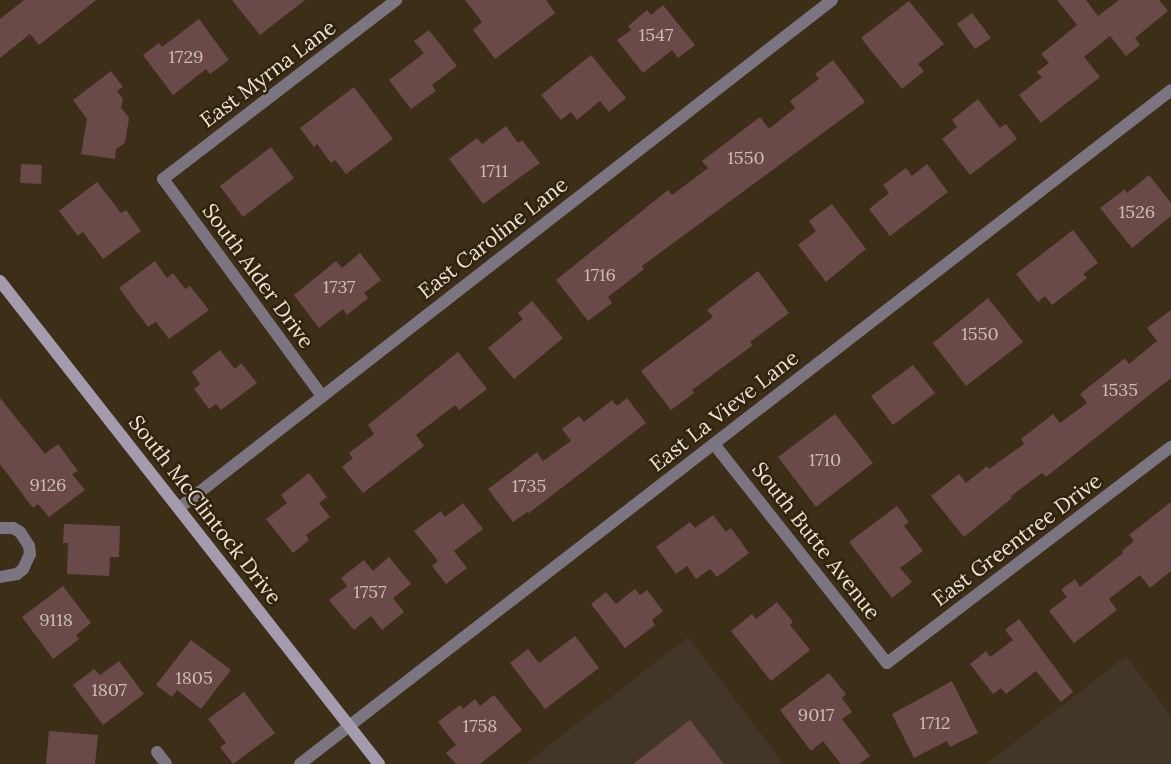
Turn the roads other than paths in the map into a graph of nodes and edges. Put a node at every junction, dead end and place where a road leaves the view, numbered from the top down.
1 (396, 0) edge
2 (832, 0) edge
3 (1171, 90) edge
4 (163, 179) joint
5 (0, 281) edge
6 (322, 396) junction
7 (714, 444) junction
8 (1171, 447) edge
9 (179, 508) junction
10 (0, 528) edge
11 (0, 577) edge
12 (887, 663) joint
13 (349, 726) junction
14 (157, 752) dead end
15 (166, 764) edge
16 (300, 764) edge
17 (378, 764) edge

1 - 4 street, East Myrna Lane
2 - 6 street, East Caroline Lane
3 - 7 street, East La Vieve Lane
4 - 6 street, South Alder Drive
5 - 9 main road, South McClintock Drive
6 - 9 street, East Caroline Lane
7 - 12 street, South Butte Avenue
7 - 13 street, East La Vieve Lane
8 - 12 street, East Greentree Drive
9 - 13 main road, South McClintock Drive
10 - 11 street
13 - 16 street, East La Vieve Lane
13 - 17 main road, South McClintock Drive
14 - 15 street

